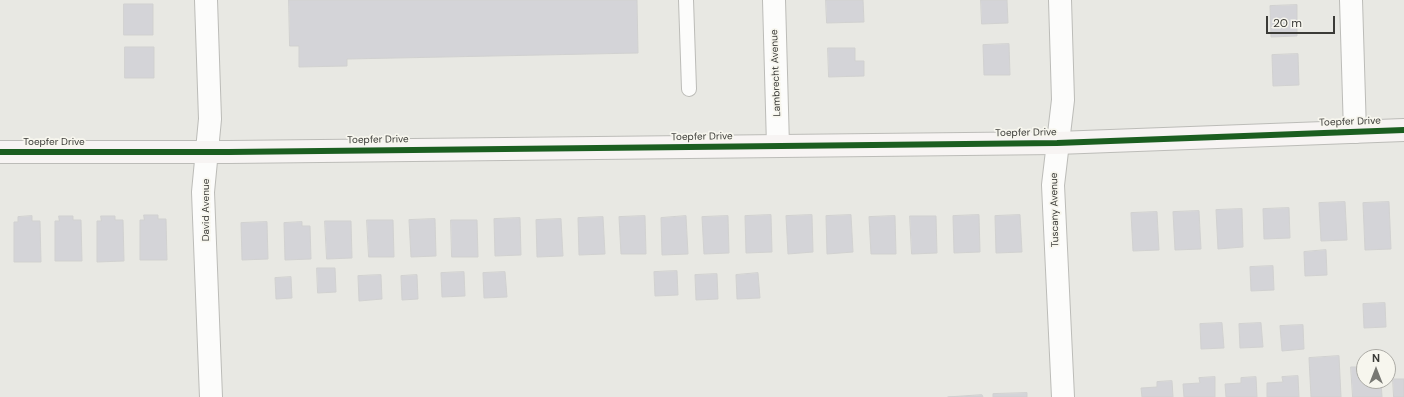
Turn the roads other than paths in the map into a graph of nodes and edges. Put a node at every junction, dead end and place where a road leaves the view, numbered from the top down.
1 (206, 0) edge
2 (686, 0) edge
3 (774, 0) edge
4 (1060, 0) edge
5 (1351, 0) edge
6 (689, 89) dead end
7 (1404, 130) edge
8 (1356, 132) junction
9 (1057, 143) junction
10 (778, 146) junction
11 (0, 152) edge
12 (208, 152) junction
13 (211, 397) edge
14 (1063, 397) edge

1 - 12 street, David Avenue
2 - 6 lane
3 - 10 street, Lambrecht Avenue
4 - 9 street, Tuscany Avenue
5 - 8 street
7 - 8 street, Toepfer Drive
8 - 9 street, Toepfer Drive
9 - 10 street, Toepfer Drive
9 - 14 street, Tuscany Avenue
10 - 12 street, Toepfer Drive
11 - 12 street, Toepfer Drive
12 - 13 street, David Avenue

